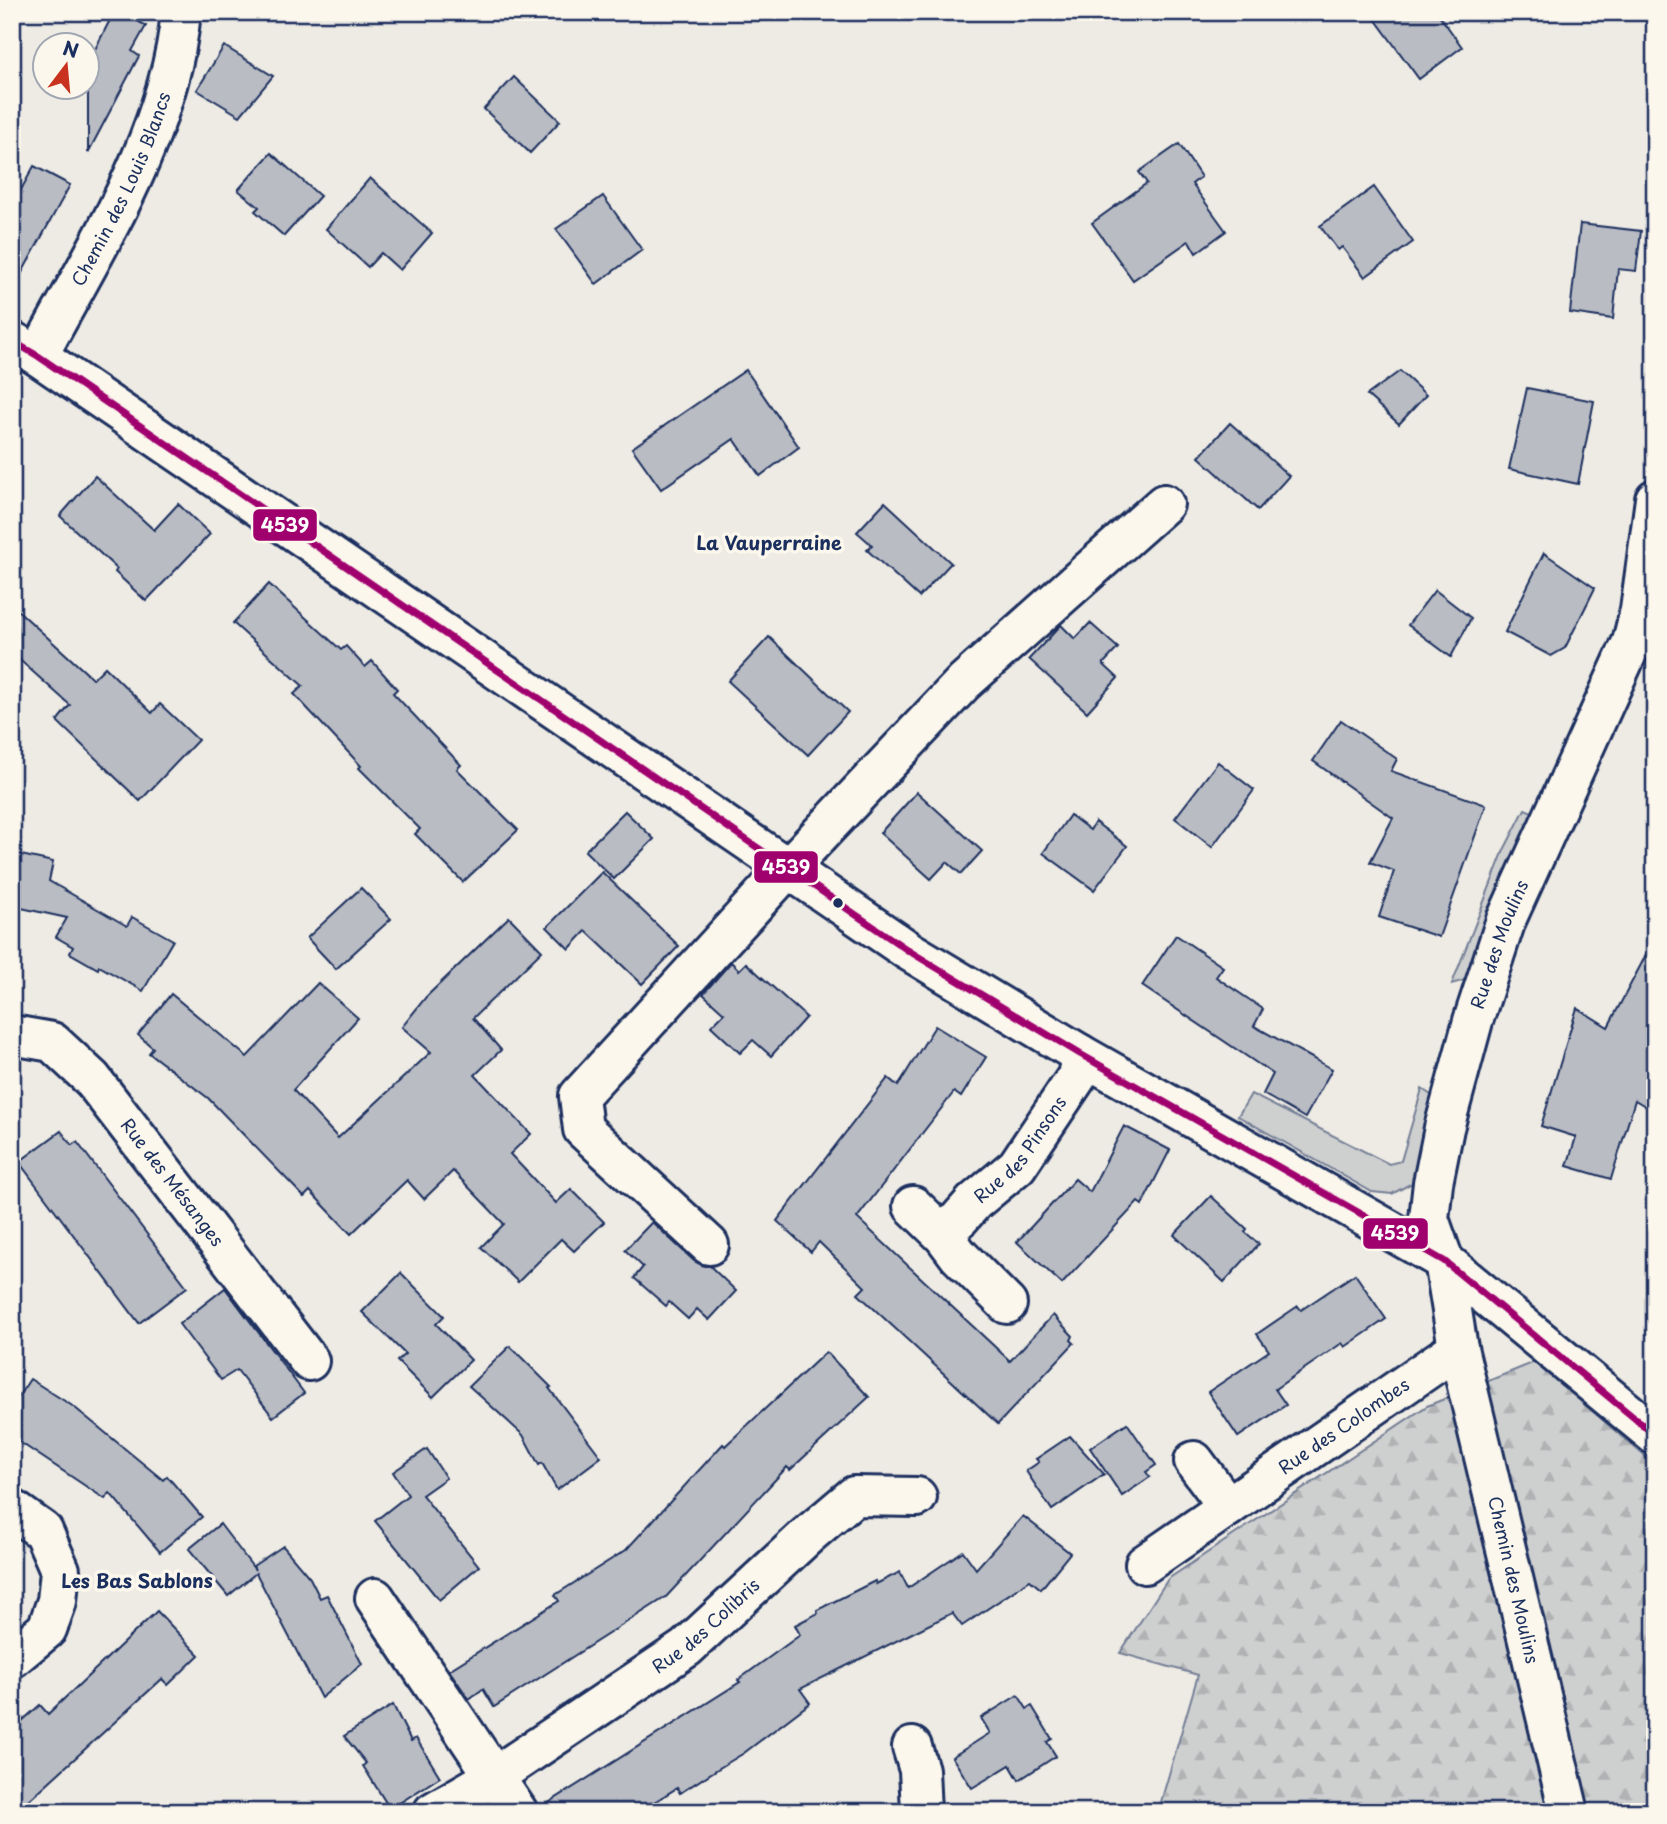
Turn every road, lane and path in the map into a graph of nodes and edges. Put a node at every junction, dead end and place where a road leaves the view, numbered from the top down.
1 (181, 12) edge
2 (25, 349) edge
3 (1655, 499) edge
4 (1164, 504) dead end
5 (1643, 646) edge
6 (788, 868) junction
7 (12, 1035) edge
8 (1080, 1054) junction
9 (914, 1206) dead end
10 (944, 1236) junction
11 (709, 1245) dead end
12 (1444, 1261) junction
13 (1007, 1304) dead end
14 (1458, 1348) junction
15 (309, 1361) dead end
16 (1655, 1435) edge
17 (1194, 1461) dead end
18 (917, 1497) dead end
19 (1228, 1507) junction
20 (12, 1509) edge
21 (1145, 1564) dead end
22 (375, 1598) dead end
23 (12, 1658) edge
24 (912, 1747) dead end
25 (495, 1776) junction
26 (433, 1812) edge
27 (518, 1812) edge
28 (921, 1812) edge
29 (1569, 1812) edge

1 - 2 street, Chemin des Louis Blancs
2 - 6 street
3 - 5 street, Rue des Moulins
4 - 6 street
5 - 12 street, Rue des Moulins
6 - 8 street
6 - 11 street
7 - 15 street, Rue des Mésanges
8 - 10 street, Rue des Pinsons
8 - 12 street
9 - 10 street
10 - 13 street
12 - 14 street, Rue des Moulins
12 - 16 street
14 - 19 street, Rue des Colombes
14 - 29 street, Chemin des Moulins
17 - 19 street
18 - 25 street, Rue des Colibris
19 - 21 street, Rue des Colombes
20 - 23 street
22 - 25 street
24 - 28 street
25 - 26 street, Rue des Colibris
25 - 27 street

